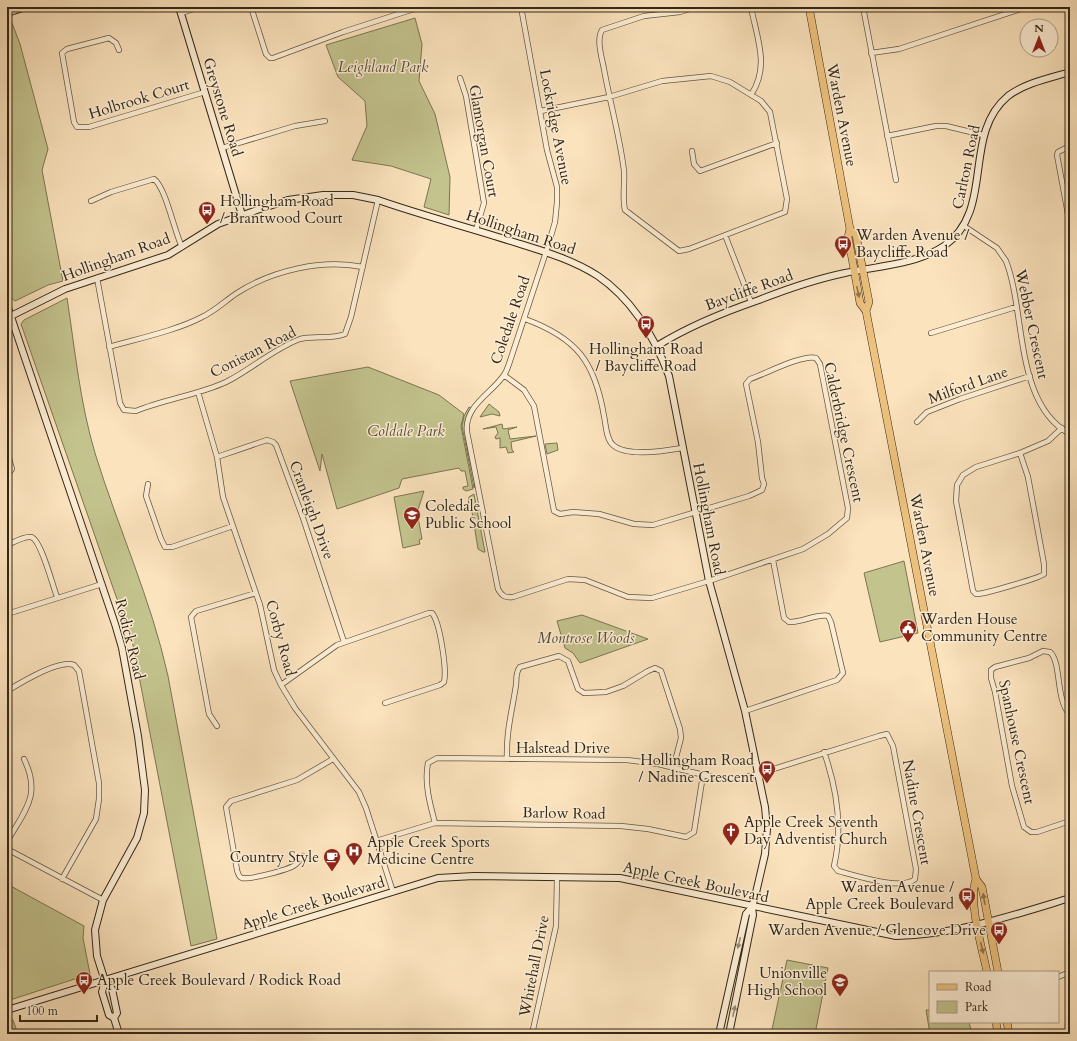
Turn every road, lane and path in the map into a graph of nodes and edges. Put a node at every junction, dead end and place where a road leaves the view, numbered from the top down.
1 (26, 7) edge
2 (200, 7) edge
3 (251, 7) edge
4 (420, 7) edge
5 (522, 7) edge
6 (696, 7) edge
7 (751, 7) edge
8 (808, 7) edge
9 (863, 7) edge
10 (1027, 7) edge
11 (180, 10) edge
12 (7, 13) edge
13 (119, 50) dead end
14 (871, 54) junction
15 (1070, 72) edge
16 (460, 78) dead end
17 (205, 92) junction
18 (751, 95) junction
19 (609, 97) junction
20 (541, 111) junction
21 (325, 121) dead end
22 (983, 134) junction
23 (888, 136) junction
24 (777, 143) junction
25 (1070, 146) edge
26 (222, 148) junction
27 (692, 151) dead end
28 (896, 180) dead end
29 (378, 200) junction
30 (91, 201) dead end
31 (242, 215) junction
32 (1070, 225) edge
33 (964, 226) junction
34 (850, 229) junction
35 (476, 230) junction
36 (725, 234) junction
37 (182, 247) junction
38 (546, 252) junction
39 (363, 268) junction
40 (863, 270) junction
41 (854, 271) junction
42 (97, 278) junction
43 (751, 302) junction
44 (7, 305) edge
45 (1016, 307) junction
46 (866, 311) junction
47 (9, 317) edge
48 (524, 319) junction
49 (931, 333) dead end
50 (657, 346) junction
51 (109, 347) junction
52 (504, 375) junction
53 (1030, 376) junction
54 (198, 392) junction
55 (917, 422) dead end
56 (1062, 428) junction
57 (1070, 434) edge
58 (682, 448) junction
59 (7, 451) edge
60 (1020, 453) junction
61 (218, 457) junction
62 (7, 475) edge
63 (148, 484) dead end
64 (695, 513) junction
65 (233, 526) junction
66 (7, 545) edge
67 (773, 560) junction
68 (709, 581) junction
69 (102, 584) junction
70 (256, 593) junction
71 (57, 597) junction
72 (7, 614) edge
73 (344, 642) junction
74 (281, 685) junction
75 (7, 691) edge
76 (385, 702) dead end
77 (745, 711) junction
78 (1070, 715) edge
79 (217, 726) dead end
80 (824, 752) junction
81 (333, 759) junction
82 (507, 759) junction
83 (24, 760) dead end
84 (673, 769) junction
85 (759, 773) junction
86 (703, 775) junction
87 (1070, 821) edge
88 (435, 823) junction
89 (376, 841) junction
90 (7, 842) edge
91 (7, 849) edge
92 (303, 856) dead end
93 (556, 878) junction
94 (62, 879) junction
95 (976, 879) junction
96 (393, 892) junction
97 (1070, 898) edge
98 (103, 900) junction
99 (752, 907) junction
100 (988, 921) junction
101 (978, 924) junction
102 (987, 971) edge
103 (998, 971) edge
104 (1070, 972) edge
105 (1059, 977) edge
106 (105, 981) junction
107 (7, 1010) edge
108 (114, 1018) junction
109 (996, 1023) edge
110 (1007, 1023) edge
111 (119, 1034) edge
112 (532, 1034) edge
113 (719, 1034) edge
114 (729, 1034) edge
115 (998, 1034) edge
116 (1009, 1034) edge

1 - 12 main road
2 - 11 street
3 - 4 street
5 - 20 street, Lockridge Avenue
6 - 19 street
7 - 18 street
8 - 34 main road, Warden Avenue
9 - 14 street
10 - 14 street
11 - 17 main road, Greystone Road
13 - 17 street, Holbrook Court
14 - 23 street
15 - 22 main road, Carlton Road
16 - 35 street, Glamorgan Court
17 - 26 main road, Greystone Road
18 - 19 street
18 - 24 street
19 - 20 street
19 - 36 street
20 - 38 street, Lockridge Avenue
21 - 26 street
22 - 23 street
22 - 33 main road, Carlton Road
23 - 28 street
24 - 27 street
24 - 36 street
25 - 32 street
26 - 31 main road, Greystone Road
29 - 31 main road, Hollingham Road
29 - 35 main road, Hollingham Road
29 - 39 street, Conistan Road
30 - 37 street
31 - 37 main road, Hollingham Road
33 - 40 main road, Carlton Road
33 - 45 street, Webber Crescent
34 - 40 main road, Warden Avenue
34 - 41 main road, Warden Avenue
35 - 38 main road, Hollingham Road
36 - 43 street
37 - 42 main road, Hollingham Road
38 - 48 street, Coledale Road
38 - 50 main road, Hollingham Road
39 - 51 street
39 - 54 street, Conistan Road
40 - 41 main road, Carlton Road
40 - 46 main road, Warden Avenue
41 - 43 main road, Baycliffe Road
41 -> 46 main road, Warden Avenue
42 - 47 main road, Hollingham Road
42 - 51 street, Conistan Road
43 - 50 main road, Baycliffe Road
44 - 47 main road, Rodick Road
45 - 49 street
45 - 53 street, Webber Crescent
46 - 95 main road, Warden Avenue
47 - 69 main road, Rodick Road
48 - 52 street, Coledale Road
48 - 58 street
50 - 58 main road, Hollingham Road
51 - 54 street, Conistan Road
52 - 64 street
52 - 68 street, Coledale Road
53 - 55 street, Milford Lane
53 - 56 street, Webber Crescent
54 - 61 street, Corby Road
56 - 57 street, Webber Crescent
56 - 60 street
58 - 64 main road, Hollingham Road
59 - 62 street
60 - 60 street
61 - 65 street, Corby Road
61 - 73 street, Cranleigh Drive
63 - 65 street
64 - 67 street, Calderbridge Crescent
64 - 68 main road, Hollingham Road
65 - 70 street, Corby Road
66 - 71 street
67 - 68 street, Calderbridge Crescent
67 - 77 street
68 - 77 main road, Hollingham Road
69 - 71 street
69 - 98 main road, Rodick Road
70 - 74 street, Corby Road
70 - 79 street
71 - 72 street
73 - 74 street
73 - 76 street
74 - 81 street, Corby Road
75 - 94 street
77 - 85 main road, Hollingham Road
78 - 87 street, Spanhouse Crescent
80 - 80 street, Nadine Crescent
80 - 85 street, Nadine Crescent
81 - 89 street, Corby Road
81 - 92 street
82 - 84 street, Halstead Drive
82 - 84 street
82 - 88 street, Halstead Drive
83 - 90 street
84 - 86 street, Halstead Drive
85 - 86 street, Halstead Drive
85 - 99 main road, Hollingham Road
86 - 88 street, Barlow Road
88 - 89 street, Barlow Road
89 - 96 street, Corby Road
91 - 94 street
93 - 96 main road, Apple Creek Boulevard
93 - 99 main road, Apple Creek Boulevard
93 - 112 street, Whitehall Drive
94 - 98 street
100 -> 95 main road, Warden Avenue
95 - 101 main road, Warden Avenue
96 - 106 main road, Apple Creek Boulevard
97 - 100 main road, Apple Creek Boulevard
98 - 106 main road, Rodick Road
99 - 101 main road, Apple Creek Boulevard
99 -> 113 main road
114 -> 99 main road
100 - 101 main road, Apple Creek Boulevard
100 - 103 main road, Warden Avenue
101 -> 102 main road, Warden Avenue
104 - 105 street
106 - 107 main road, Apple Creek Boulevard
106 - 108 main road, Rodick Road
106 - 108 main road, Rodick Road
108 - 111 main road, Rodick Road
109 - 115 main road
110 - 116 main road

